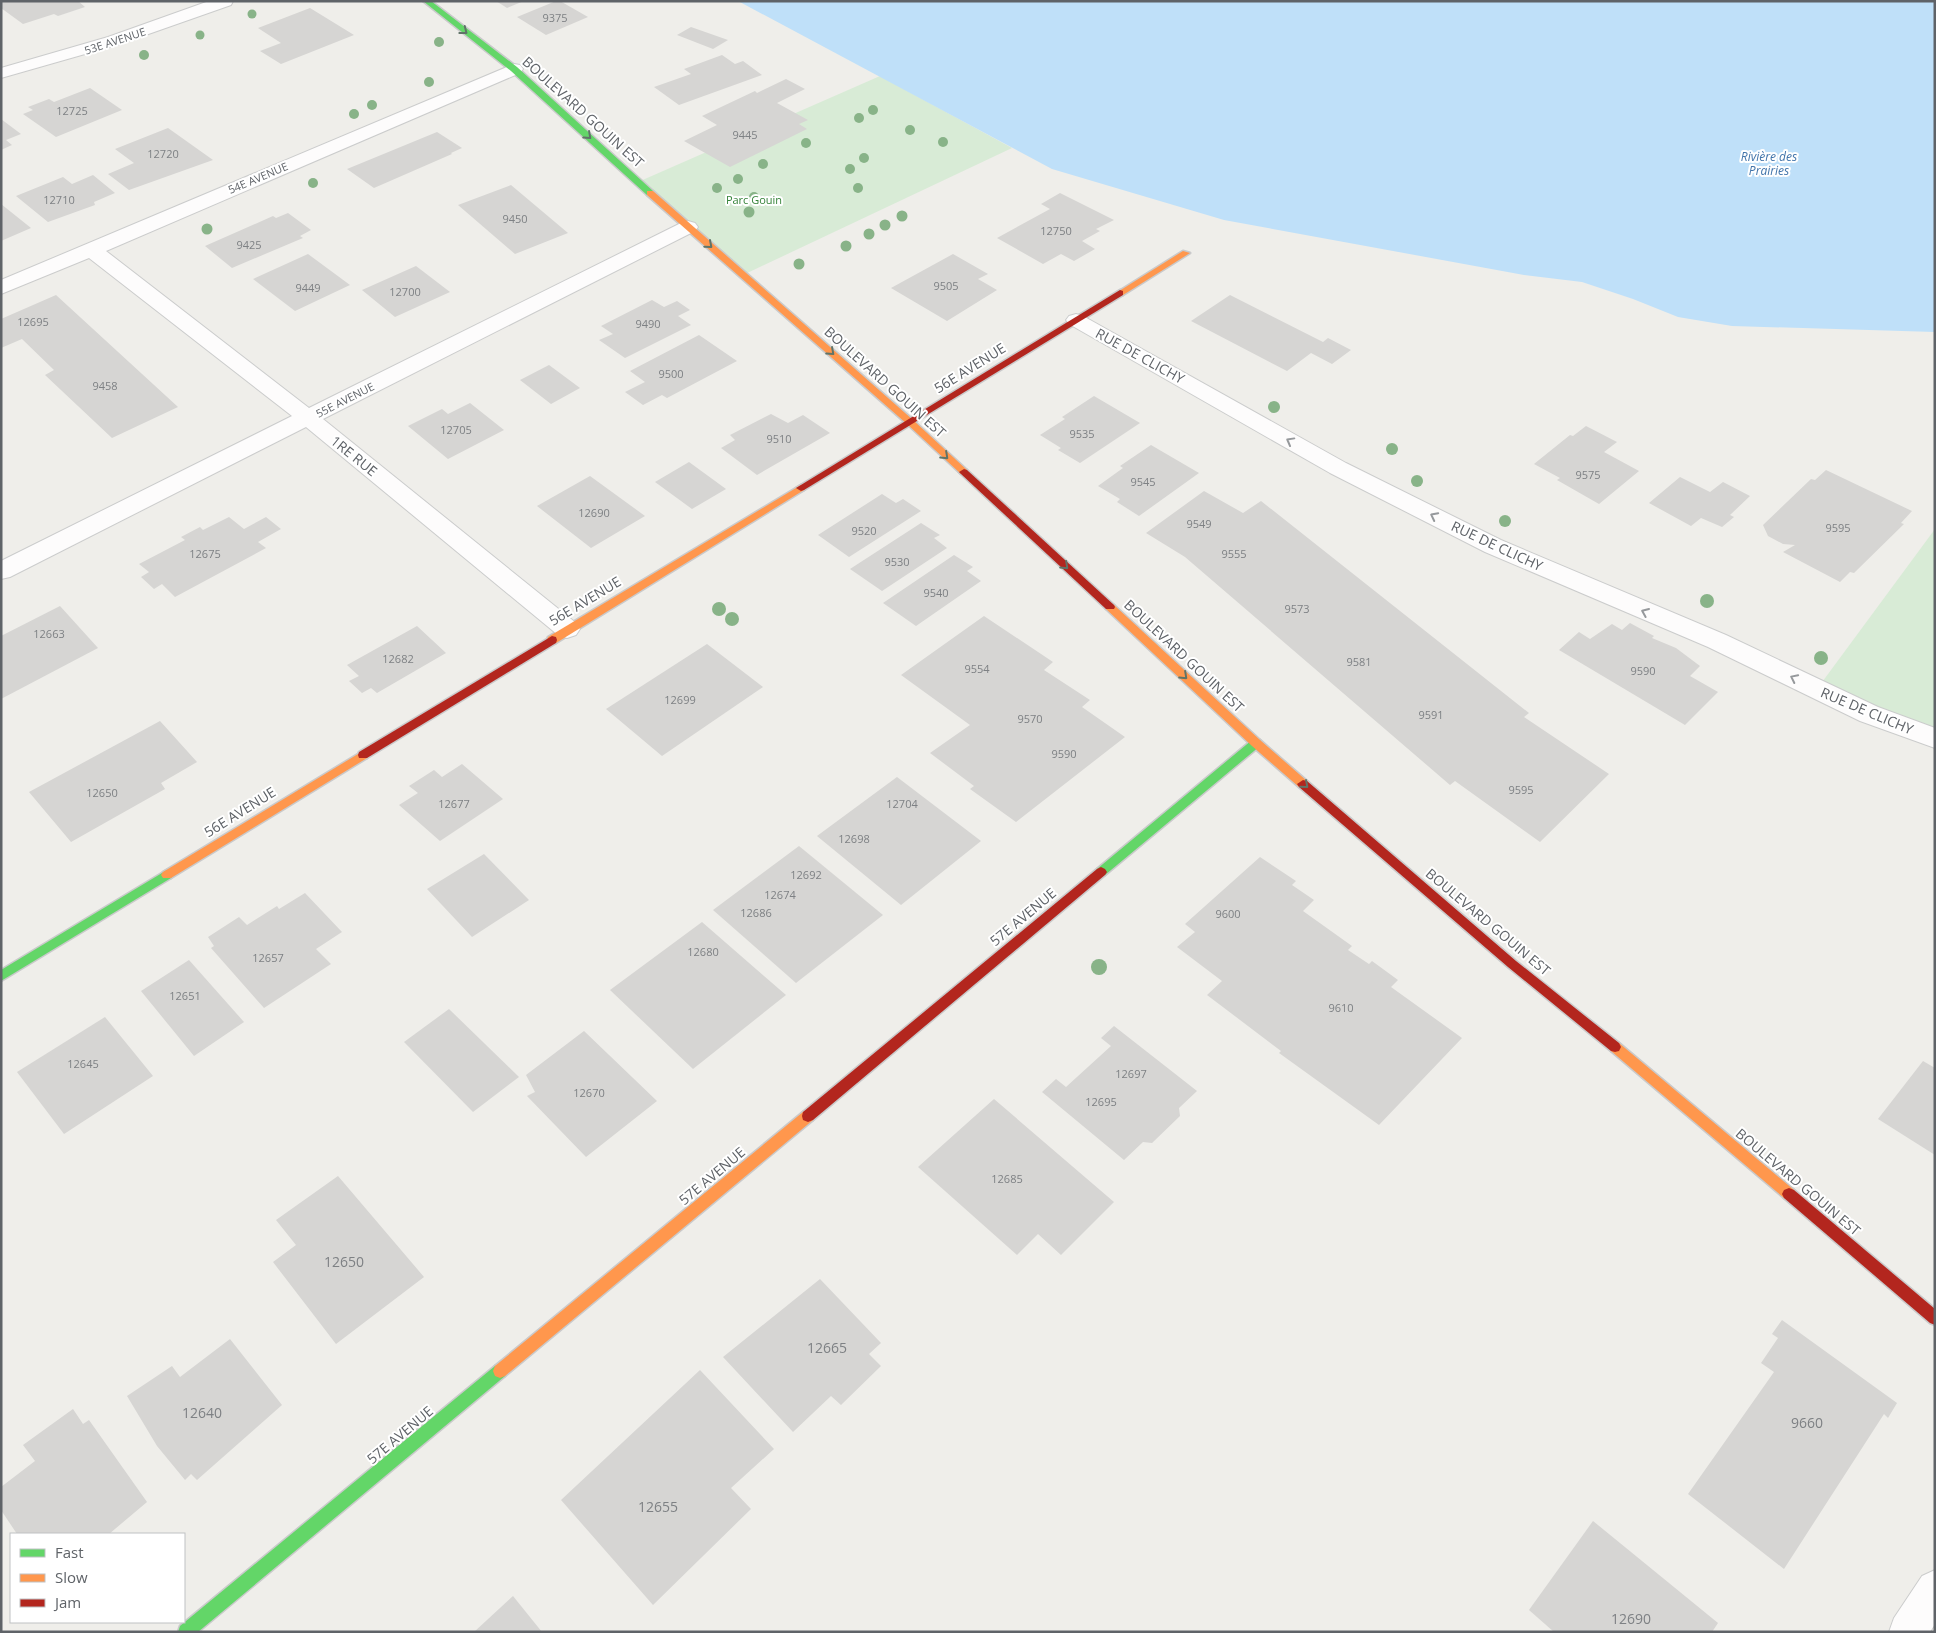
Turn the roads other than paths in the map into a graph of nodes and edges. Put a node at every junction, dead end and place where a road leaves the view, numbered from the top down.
1 (226, 1) edge
2 (426, 1) edge
3 (514, 69) junction
4 (1, 73) edge
5 (688, 227) junction
6 (91, 249) junction
7 (1186, 253) dead end
8 (1, 288) edge
9 (1076, 320) junction
10 (308, 418) junction
11 (910, 422) junction
12 (1, 571) edge
13 (567, 629) junction
14 (1935, 738) edge
15 (1256, 743) junction
16 (1, 976) edge
17 (1935, 1318) edge
18 (1935, 1588) edge
19 (186, 1632) edge
20 (1908, 1632) edge

1 - 4 street, 53E AVENUE
2 -> 3 street, BOULEVARD GOUIN EST
3 -> 5 street, BOULEVARD GOUIN EST
3 - 6 street, 54E AVENUE
5 - 10 street, 55E AVENUE
5 -> 11 street, BOULEVARD GOUIN EST
6 - 8 street, 54E AVENUE
6 - 10 street, 1RE RUE
7 - 9 street, 56E AVENUE
9 - 11 street, 56E AVENUE
14 -> 9 street, RUE DE CLICHY
10 - 12 street, 55E AVENUE
10 - 13 street, 1RE RUE
11 - 13 street, 56E AVENUE
11 -> 15 street, BOULEVARD GOUIN EST
13 - 16 street, 56E AVENUE
15 -> 17 street, BOULEVARD GOUIN EST
15 - 19 street, 57E AVENUE
18 - 20 street

